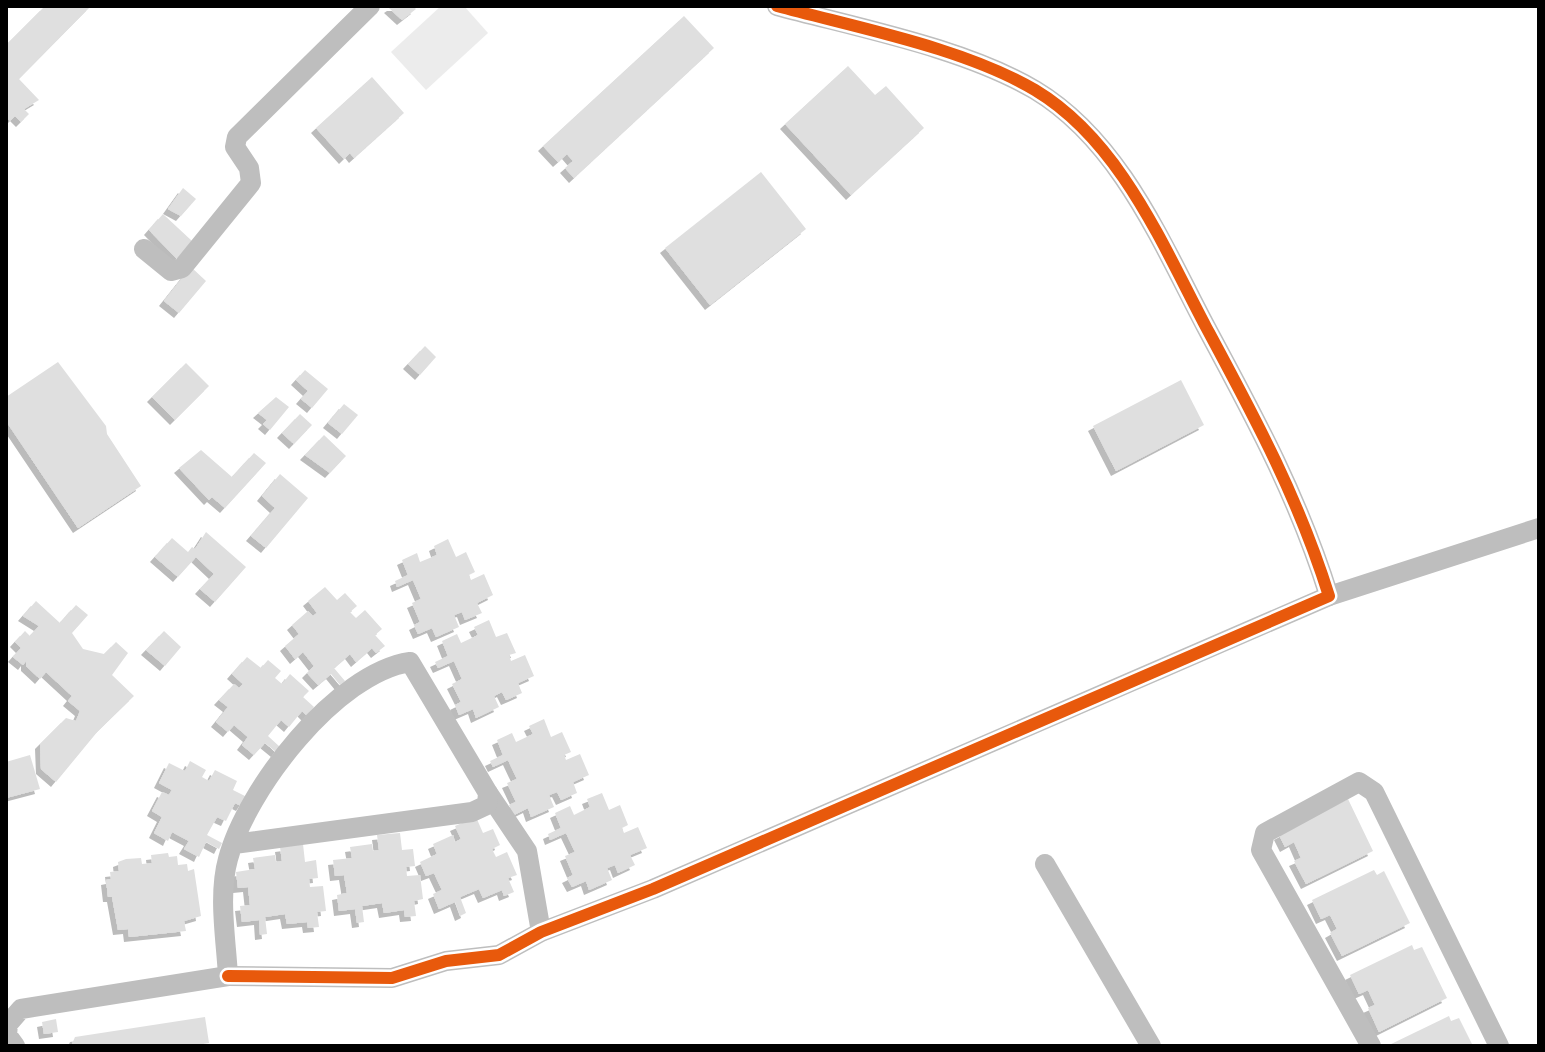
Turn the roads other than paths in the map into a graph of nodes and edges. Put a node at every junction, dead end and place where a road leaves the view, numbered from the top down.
1 (370, 6) edge
2 (777, 6) edge
3 (144, 249) dead end
4 (1539, 528) edge
5 (1329, 596) junction
6 (488, 793) junction
7 (234, 844) junction
8 (1045, 864) dead end
9 (541, 932) junction
10 (228, 976) junction
11 (6, 1035) edge
12 (15, 1046) edge
13 (1151, 1046) edge
14 (1371, 1046) edge
15 (1499, 1046) edge

1 - 3 street
2 - 5 street
4 - 5 street
5 - 9 street
6 - 7 street
6 - 7 street
6 - 9 street
7 - 10 street
8 - 13 street
9 - 10 street
10 - 11 street
11 - 12 street
14 - 15 street

